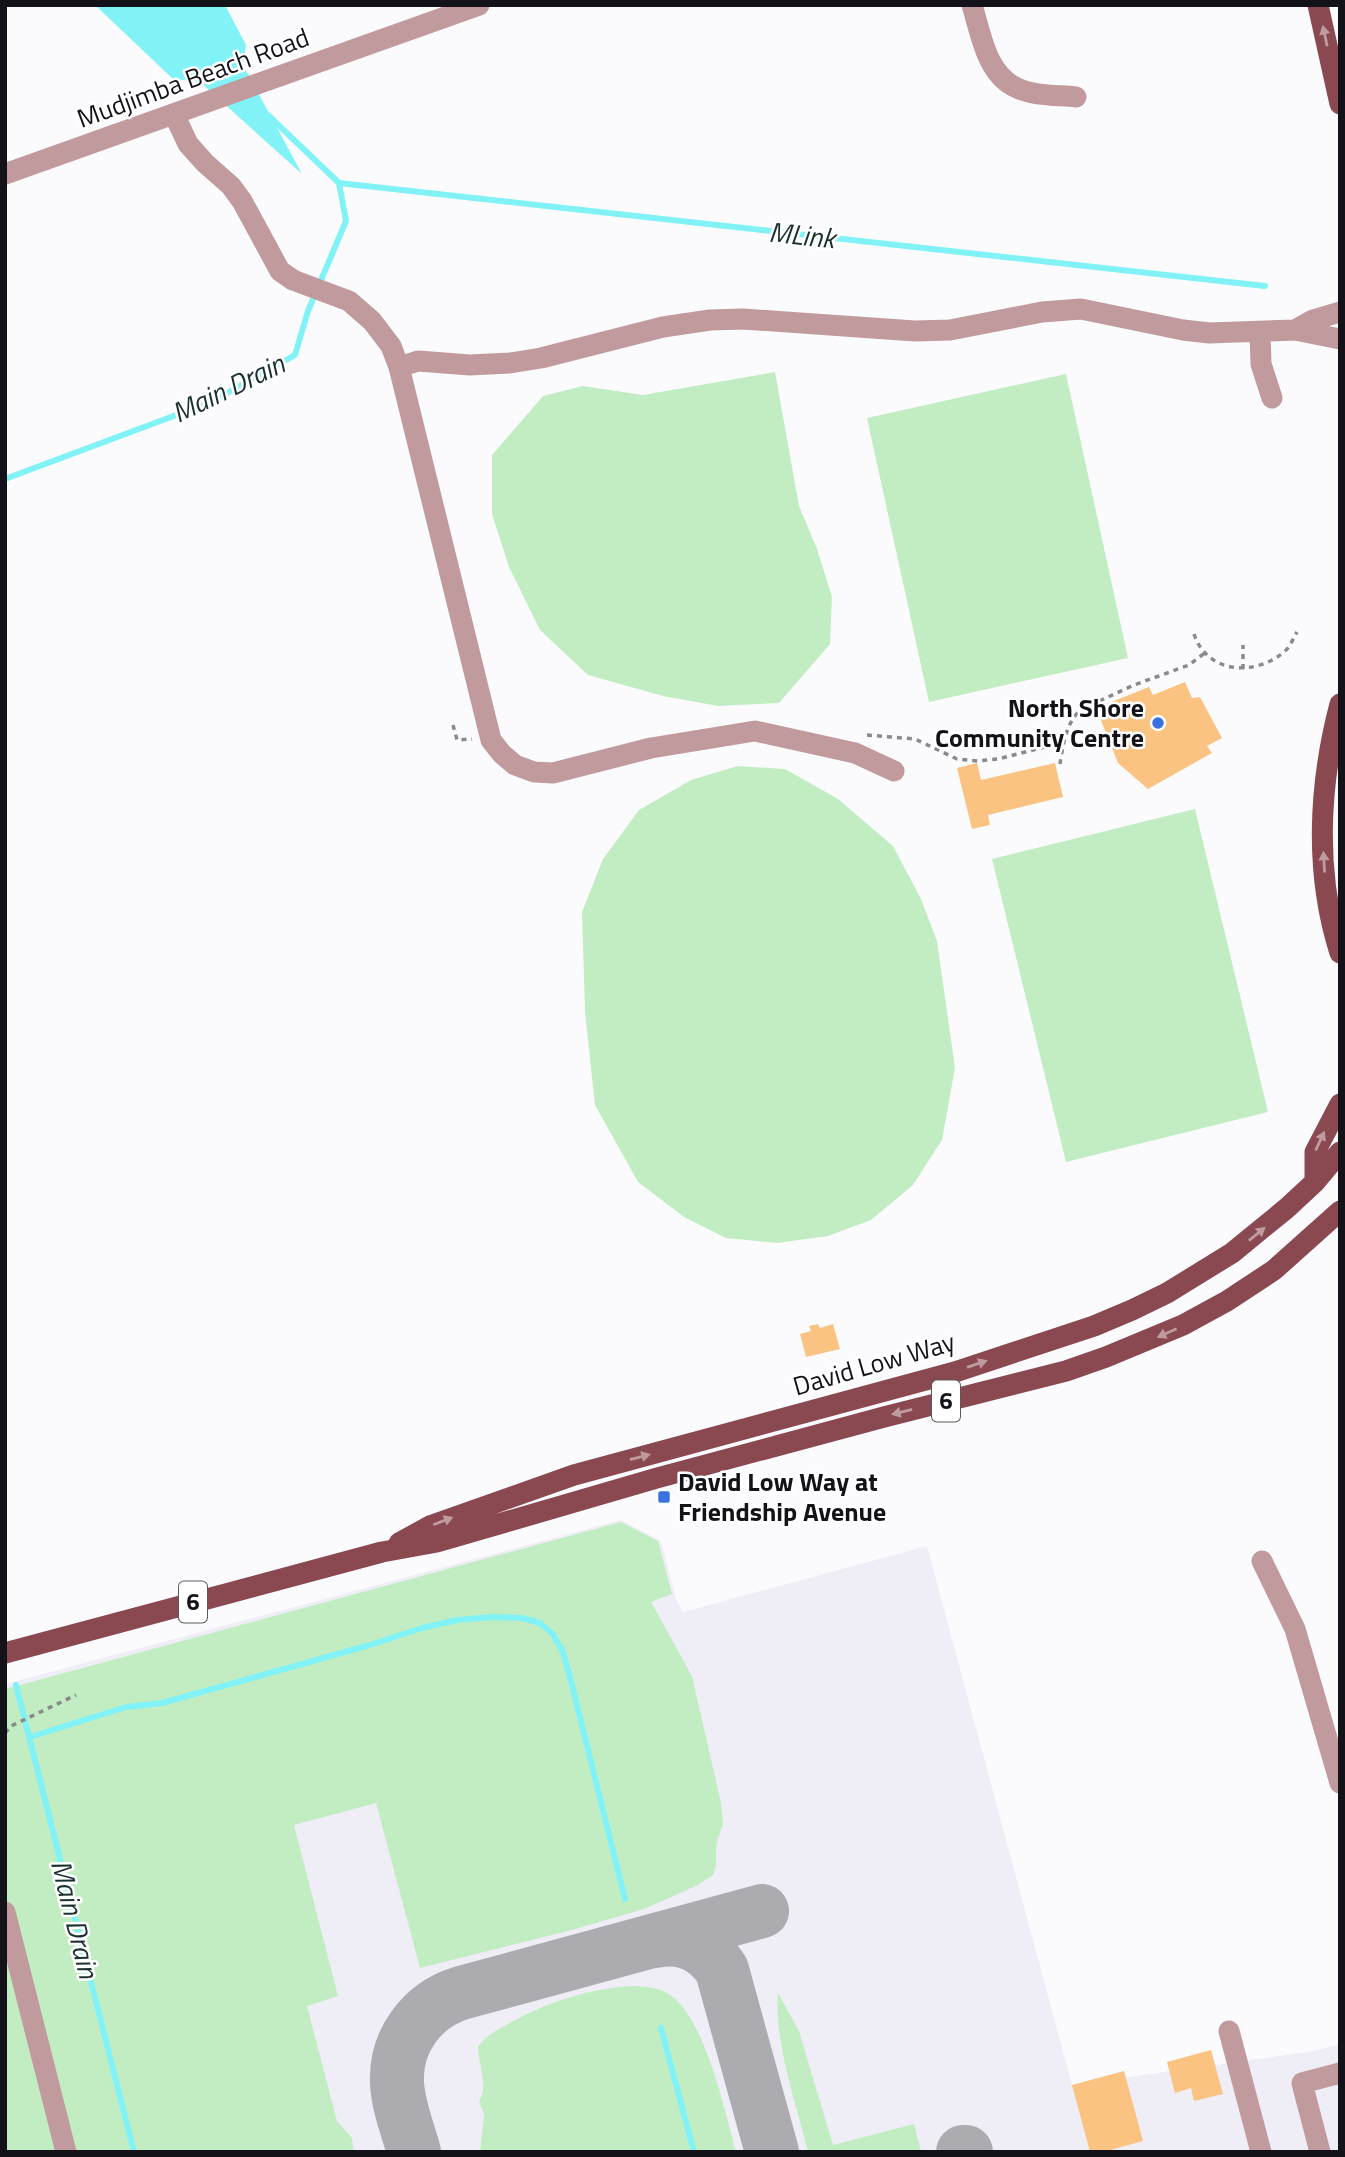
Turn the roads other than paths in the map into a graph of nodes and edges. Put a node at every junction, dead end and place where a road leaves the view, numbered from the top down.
1 (480, 5) edge
2 (972, 5) edge
3 (1318, 5) edge
4 (1076, 97) dead end
5 (1340, 104) edge
6 (174, 114) junction
7 (5, 174) edge
8 (1340, 312) edge
9 (1295, 330) junction
10 (1260, 332) junction
11 (1340, 339) edge
12 (399, 367) junction
13 (1272, 398) dead end
14 (1340, 704) edge
15 (894, 771) dead end
16 (1340, 953) edge
17 (1340, 1104) edge
18 (1340, 1153) edge
19 (1315, 1182) junction
20 (1340, 1211) edge
21 (574, 1475) junction
22 (581, 1500) junction
23 (382, 1552) junction
24 (1262, 1561) dead end
25 (5, 1653) edge
26 (1340, 1783) edge
27 (5, 1912) edge
28 (1229, 2031) dead end
29 (1340, 2073) edge
30 (66, 2152) edge
31 (1261, 2152) edge
32 (1320, 2152) edge

1 - 6 street, Mudjimba Beach Road
2 - 4 street
5 -> 3 main road
6 - 7 street, Mudjimba Beach Road
6 - 12 street
8 - 9 street
9 - 10 street
9 - 11 street
10 - 12 street
10 - 13 street
12 - 15 street
16 -> 14 main road
19 -> 17 main road
18 - 19 main road, David Low Way
21 -> 19 main road, David Low Way / 6
20 -> 22 main road, David Low Way / 6
21 - 22 main road
23 -> 21 main road, David Low Way / 6
22 - 23 main road, David Low Way / 6
23 - 25 main road, David Low Way / 6
24 - 26 street
27 - 30 street
28 - 31 street
29 - 32 street

